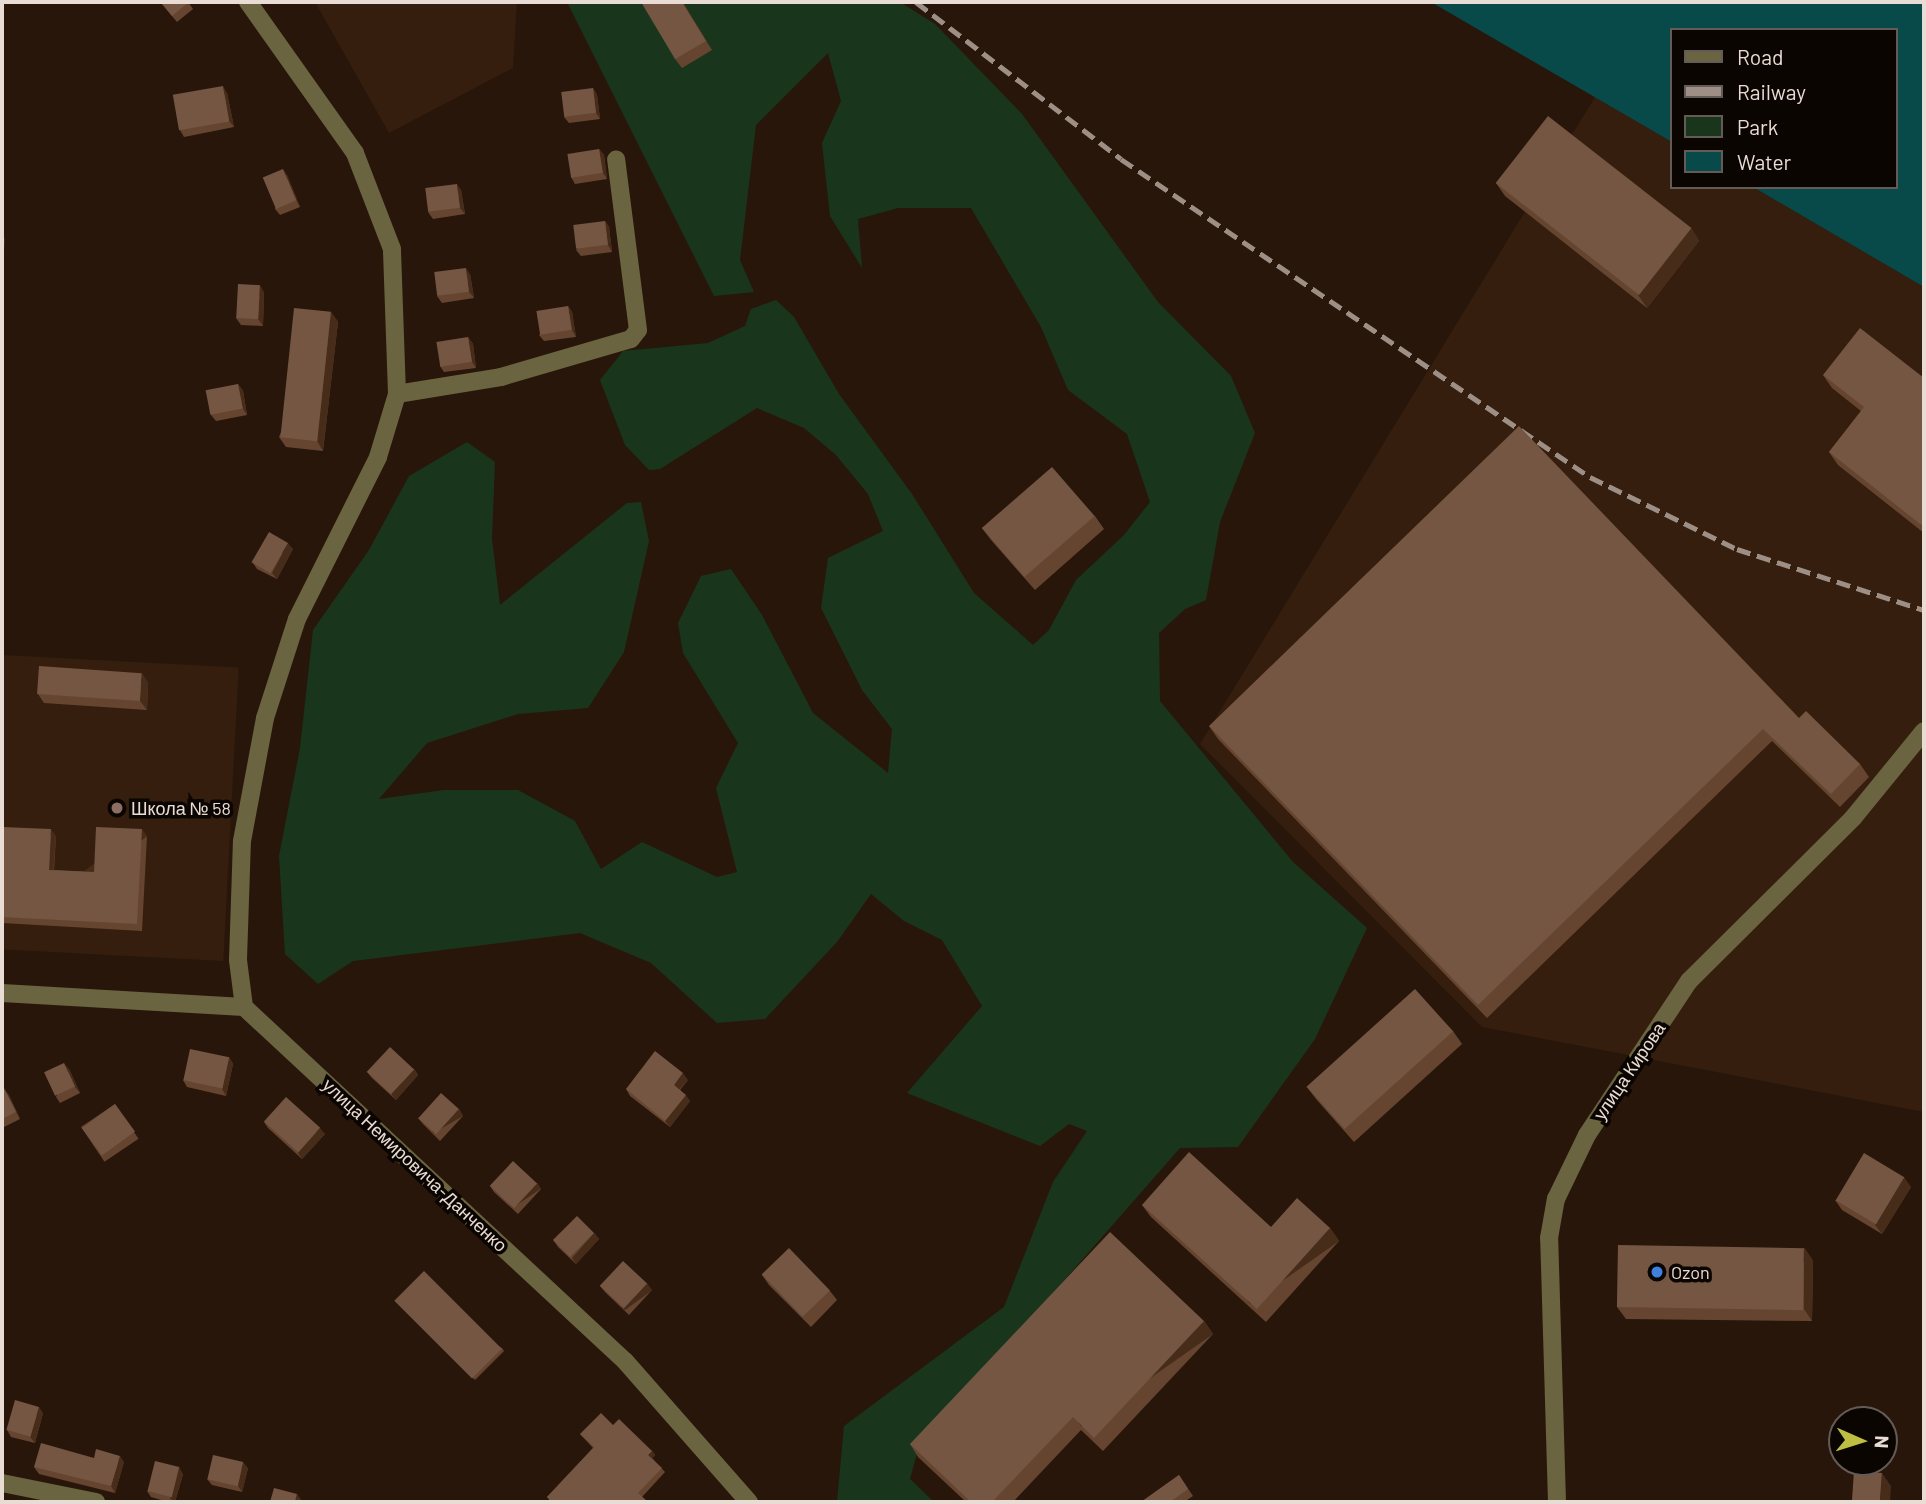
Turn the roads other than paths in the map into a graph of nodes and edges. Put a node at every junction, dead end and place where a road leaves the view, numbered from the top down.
1 (247, 2) edge
2 (616, 159) dead end
3 (397, 394) junction
4 (1924, 731) edge
5 (2, 993) edge
6 (244, 1007) junction
7 (2, 1483) edge
8 (96, 1502) edge
9 (749, 1502) edge
10 (1557, 1502) edge

1 - 3 street
2 - 3 street
3 - 6 street
4 - 10 street, улица Кирова
5 - 6 street
6 - 9 street, улица Немировича-Данченко
7 - 8 street

